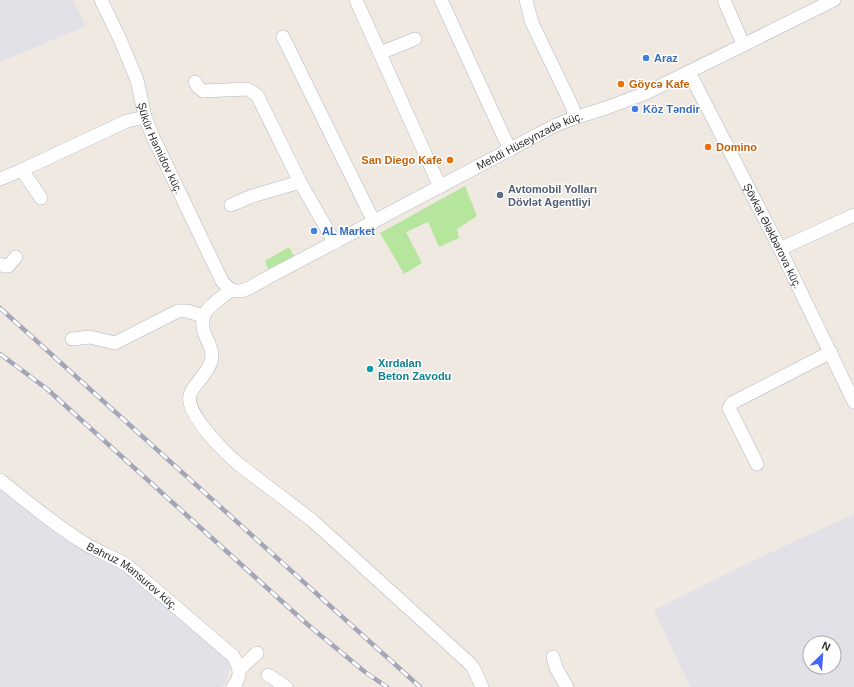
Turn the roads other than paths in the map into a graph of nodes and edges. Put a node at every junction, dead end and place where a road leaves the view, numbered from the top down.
1 (101, 0) edge
2 (356, 0) edge
3 (441, 0) edge
4 (526, 0) edge
5 (724, 0) edge
6 (834, 0) edge
7 (283, 37) dead end
8 (415, 39) dead end
9 (743, 44) junction
10 (380, 53) junction
11 (689, 72) junction
12 (195, 82) dead end
13 (145, 117) junction
14 (574, 118) junction
15 (510, 150) junction
16 (22, 170) junction
17 (0, 179) edge
18 (300, 182) junction
19 (440, 187) junction
20 (41, 198) dead end
21 (231, 205) dead end
22 (854, 215) edge
23 (374, 222) junction
24 (335, 243) junction
25 (780, 249) junction
26 (16, 257) dead end
27 (0, 264) edge
28 (231, 290) junction
29 (203, 316) junction
30 (72, 339) dead end
31 (831, 352) junction
32 (854, 402) edge
33 (756, 464) dead end
34 (0, 480) edge
35 (257, 653) dead end
36 (553, 657) dead end
37 (240, 669) junction
38 (268, 675) dead end
39 (236, 686) edge
40 (286, 687) edge
41 (482, 687) edge
42 (567, 687) edge

1 - 13 street, Şükür Həmidov küç.
2 - 10 street
3 - 15 street
4 - 14 street
5 - 9 street
6 - 9 street, Mehdi Hüseynzadə küç.
7 - 23 street
8 - 10 street
9 - 11 street, Mehdi Hüseynzadə küç.
10 - 19 street
11 - 14 street, Mehdi Hüseynzadə küç.
11 - 25 street, Şövkət Ələkbərova küç.
12 - 18 street
13 - 16 street
13 - 28 street, Şükür Həmidov küç.
14 - 15 street, Mehdi Hüseynzadə küç.
15 - 19 street, Mehdi Hüseynzadə küç.
16 - 17 street
16 - 20 street
18 - 21 street
18 - 24 street
19 - 23 street, Mehdi Hüseynzadə küç.
22 - 25 street
23 - 24 street, Mehdi Hüseynzadə küç.
24 - 28 street, Mehdi Hüseynzadə küç.
25 - 31 street, Şövkət Ələkbərova küç.
26 - 27 street
28 - 29 street
29 - 30 street
29 - 41 street
31 - 32 street, Şövkət Ələkbərova küç.
31 - 33 street
34 - 37 street, Bəhruz Mənsurov küç.
35 - 37 street
36 - 42 street
37 - 39 street
38 - 40 street

